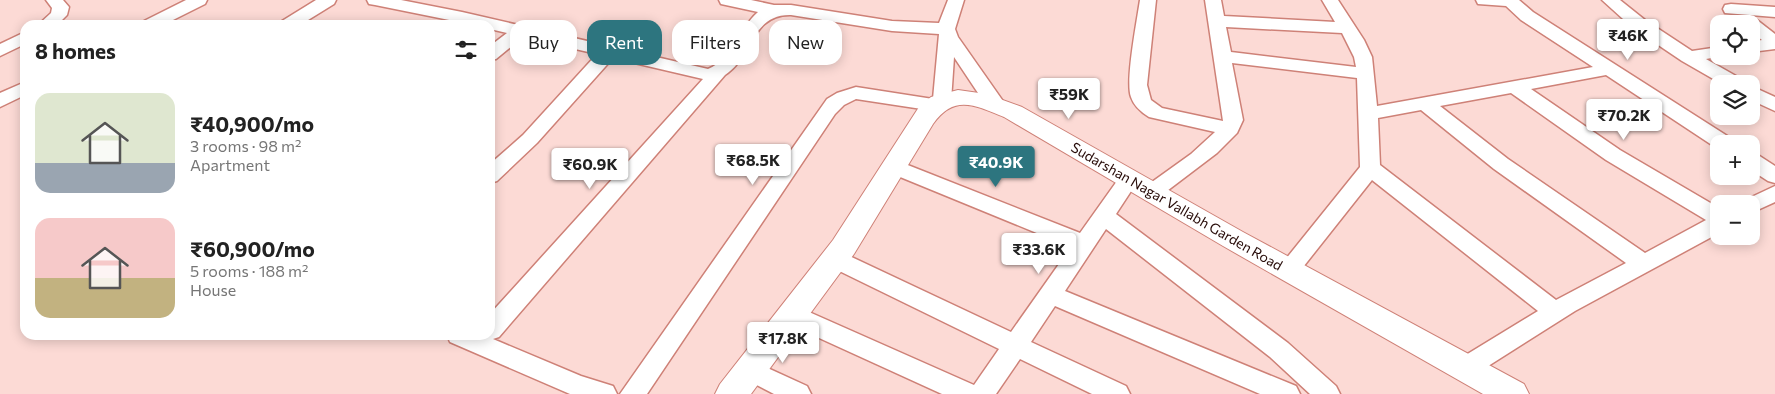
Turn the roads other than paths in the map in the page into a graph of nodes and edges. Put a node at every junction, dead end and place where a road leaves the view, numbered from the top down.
1 (54, 0) edge
2 (199, 0) edge
3 (328, 0) edge
4 (375, 0) edge
5 (956, 0) edge
6 (1148, 0) edge
7 (1213, 0) edge
8 (1330, 0) edge
9 (1484, 0) edge
10 (1610, 0) edge
11 (738, 1) edge
12 (1509, 1) edge
13 (1725, 4) edge
14 (774, 10) junction
15 (1775, 12) edge
16 (1739, 15) edge
17 (53, 20) edge
18 (160, 20) edge
19 (296, 20) edge
20 (473, 20) edge
21 (1217, 22) junction
22 (495, 26) edge
23 (1348, 28) junction
24 (510, 30) edge
25 (1760, 31) edge
26 (948, 33) junction
27 (510, 39) edge
28 (20, 40) edge
29 (1775, 43) edge
30 (1760, 46) edge
31 (0, 51) edge
32 (495, 51) edge
33 (1710, 53) edge
34 (1223, 56) junction
35 (1688, 57) junction
36 (596, 65) edge
37 (662, 65) edge
38 (1610, 69) junction
39 (717, 74) junction
40 (1366, 74) junction
41 (1720, 75) edge
42 (1515, 87) junction
43 (20, 91) edge
44 (1760, 97) edge
45 (0, 101) edge
46 (939, 103) junction
47 (995, 104) junction
48 (1425, 104) junction
49 (1775, 105) edge
50 (1368, 114) junction
51 (1230, 129) junction
52 (1712, 135) edge
53 (1760, 166) edge
54 (895, 167) junction
55 (1370, 168) junction
56 (495, 171) edge
57 (1775, 176) edge
58 (1141, 185) junction
59 (1775, 193) edge
60 (1760, 201) edge
61 (1710, 213) edge
62 (1103, 215) junction
63 (1710, 228) edge
64 (1084, 243) junction
65 (835, 259) junction
66 (1644, 264) junction
67 (1288, 270) junction
68 (1050, 294) junction
69 (1555, 312) junction
70 (792, 315) junction
71 (495, 317) edge
72 (486, 340) edge
73 (1015, 346) junction
74 (1465, 368) junction
75 (750, 370) junction
76 (604, 394) edge
77 (633, 394) edge
78 (732, 394) edge
79 (798, 394) edge
80 (968, 394) edge
81 (982, 394) edge
82 (1117, 394) edge
83 (1287, 394) edge
84 (1327, 394) edge
85 (1512, 394) edge

1 - 17 street
2 - 18 street
3 - 19 street
4 - 20 street
5 - 26 street
6 - 51 street
7 - 21 street
8 - 23 street
9 - 12 street
10 - 35 street
11 - 14 street
12 - 38 street
13 - 15 street
13 - 16 street
14 - 26 street
14 - 39 street
21 - 23 street
21 - 34 street
22 - 24 street
23 - 40 street
25 - 29 street
26 - 46 street
26 - 47 street
27 - 32 street
28 - 31 street
29 - 30 street
33 - 35 street
34 - 40 street
34 - 51 street
35 - 41 street
36 - 56 street
37 - 39 street
38 - 42 street
38 - 52 street
39 - 71 street
40 - 50 street
42 - 48 street
42 - 61 street
43 - 45 street
44 - 49 street
46 - 47 street, Sudarshan Nagar Vallabh Garden Road
46 - 54 street
46 - 77 street
47 - 58 street, Sudarshan Nagar Vallabh Garden Road
48 - 50 street
48 - 66 street
50 - 55 street
51 - 58 street
53 - 57 street
54 - 64 street
54 - 65 street
55 - 67 street
55 - 69 street
58 - 62 street
58 - 67 street, Sudarshan Nagar Vallabh Garden Road
59 - 60 street
62 - 64 street
62 - 84 street
63 - 66 street
64 - 68 street
65 - 70 street
65 - 73 street
66 - 69 street
67 - 74 street, Sudarshan Nagar Vallabh Garden Road
68 - 73 street
68 - 83 street
69 - 74 street
70 - 75 street
70 - 80 street
72 - 76 street
73 - 81 street
73 - 82 street
74 - 85 street, Sudarshan Nagar Vallabh Garden Road
75 - 78 street
75 - 79 street

